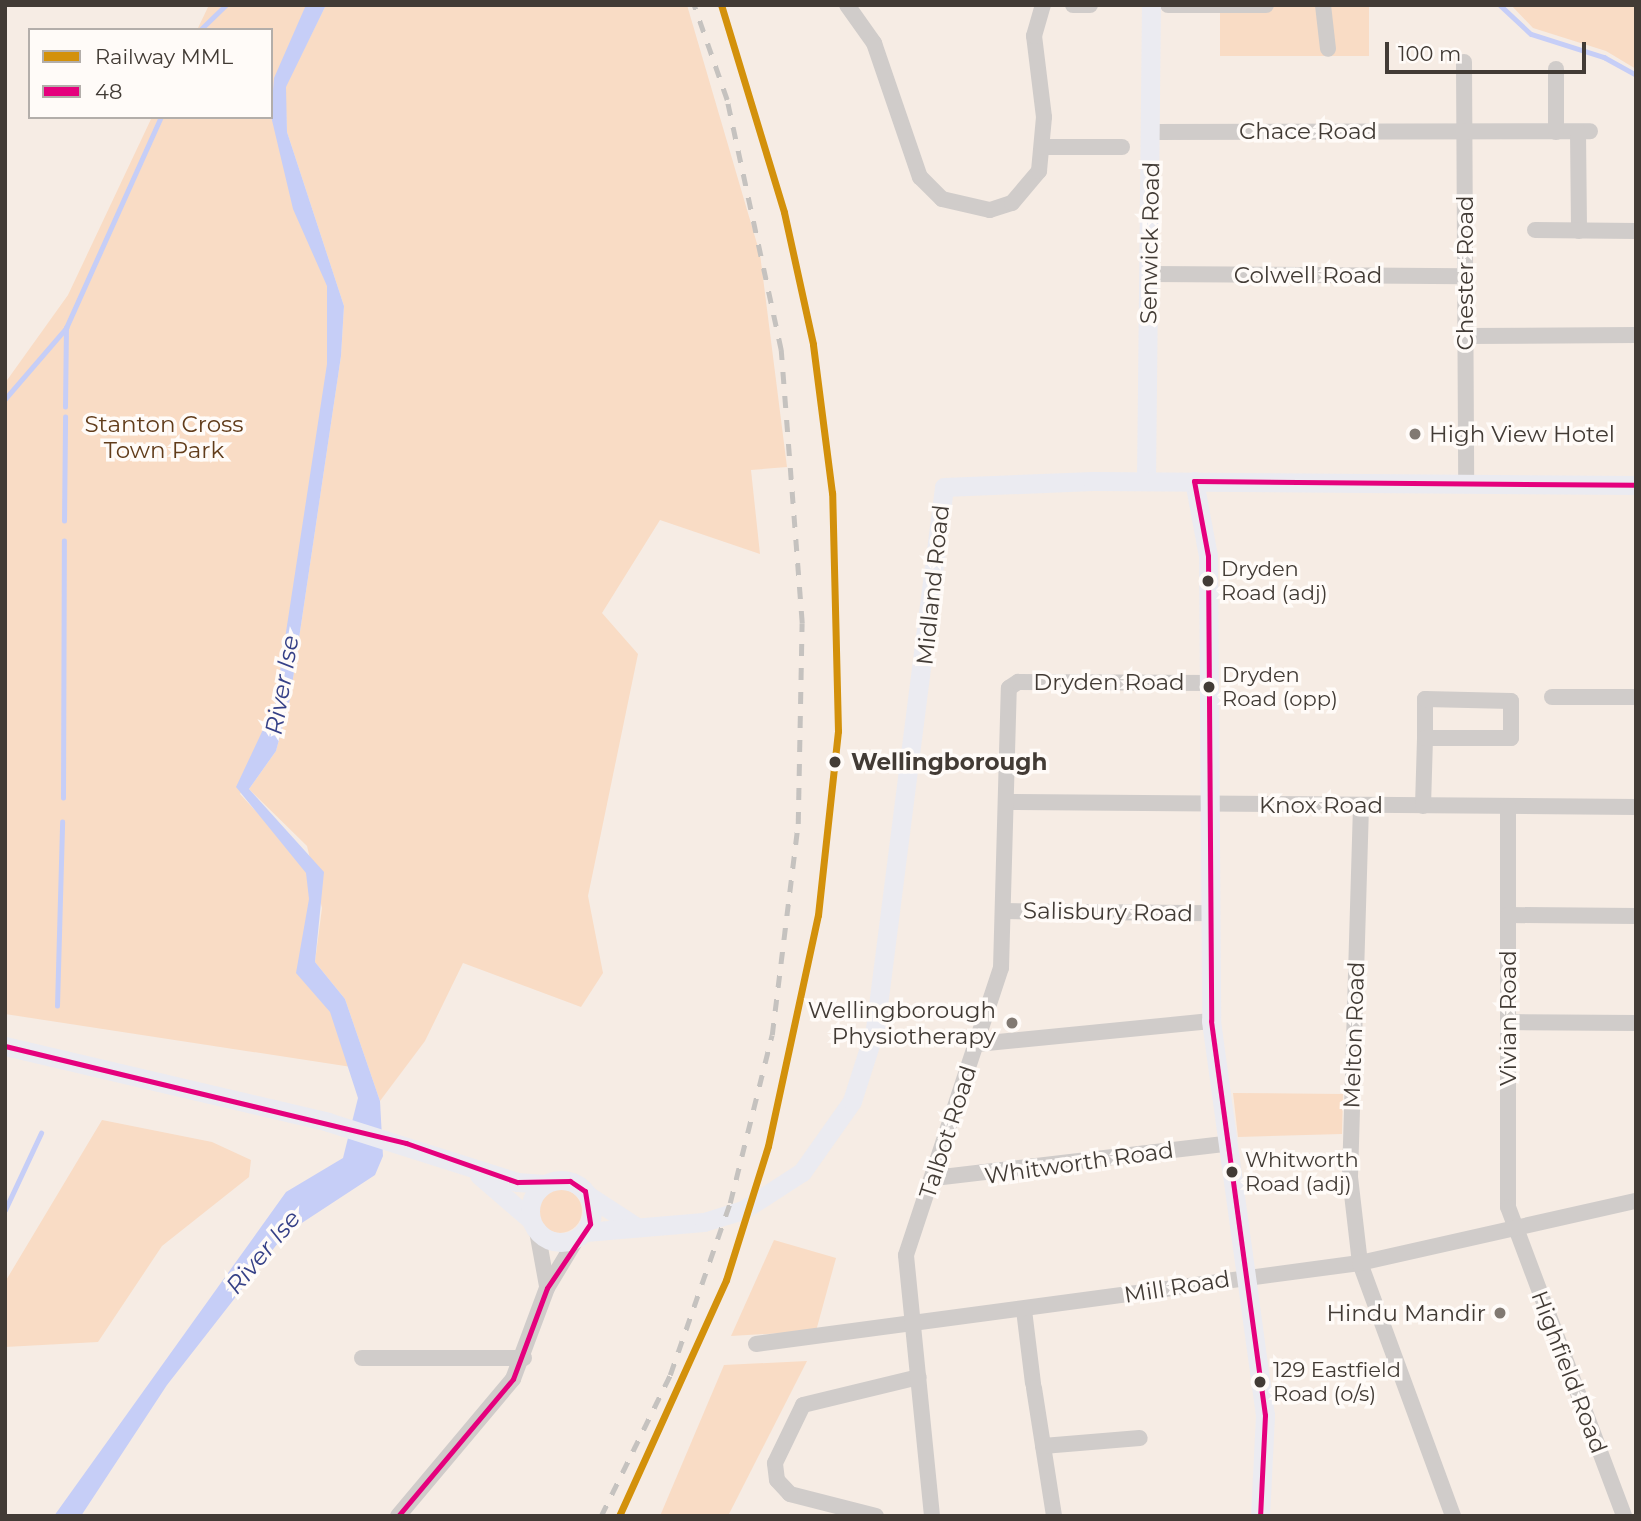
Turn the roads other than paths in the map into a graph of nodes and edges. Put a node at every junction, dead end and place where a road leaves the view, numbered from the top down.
1 (848, 5) edge
2 (1043, 5) edge
3 (1073, 5) edge
4 (1090, 5) edge
5 (1151, 5) edge
6 (1168, 5) edge
7 (1266, 5) edge
8 (1323, 5) edge
9 (1328, 49) dead end
10 (1464, 61) dead end
11 (1556, 69) dead end
12 (1465, 130) junction
13 (1151, 132) junction
14 (1556, 132) junction
15 (1122, 146) dead end
16 (1044, 147) junction
17 (1535, 230) dead end
18 (1579, 231) junction
19 (1636, 231) edge
20 (1151, 274) junction
21 (1465, 276) junction
22 (1636, 335) edge
23 (1465, 336) junction
24 (1146, 481) junction
25 (1194, 481) junction
26 (1466, 484) junction
27 (1636, 485) edge
28 (1211, 683) junction
29 (1009, 688) joint
30 (1552, 696) dead end
31 (1636, 697) edge
32 (1424, 738) junction
33 (1006, 802) junction
34 (1211, 805) junction
35 (1361, 806) junction
36 (1423, 806) junction
37 (1508, 806) junction
38 (1636, 807) edge
39 (1004, 911) junction
40 (1211, 913) junction
41 (1508, 915) junction
42 (1636, 916) edge
43 (1211, 1021) junction
44 (1509, 1023) junction
45 (1636, 1023) edge
46 (977, 1044) junction
47 (5, 1046) edge
48 (1224, 1144) junction
49 (457, 1161) junction
50 (934, 1178) junction
51 (544, 1184) junction
52 (589, 1196) junction
53 (1636, 1201) edge
54 (534, 1226) junction
55 (635, 1226) junction
56 (1514, 1228) junction
57 (581, 1235) junction
58 (1360, 1264) junction
59 (1242, 1277) junction
60 (547, 1288) junction
61 (1024, 1310) junction
62 (915, 1324) junction
63 (756, 1344) dead end
64 (362, 1358) dead end
65 (524, 1358) junction
66 (919, 1377) junction
67 (1140, 1438) dead end
68 (1042, 1446) junction
69 (398, 1516) edge
70 (876, 1516) edge
71 (932, 1516) edge
72 (1054, 1516) edge
73 (1260, 1516) edge
74 (1453, 1516) edge
75 (1624, 1516) edge

1 - 16 street
2 - 16 street
3 - 4 street
5 - 13 main road, Senwick Road
6 - 7 street
8 - 9 street
10 - 12 street, Chester Road
11 - 14 street
12 - 13 street, Chace Road
12 - 14 street, Chace Road
12 - 21 street, Chester Road
13 - 20 main road, Senwick Road
14 - 18 street, Chace Road
15 - 16 street
17 - 18 street
18 - 19 street
20 - 21 street, Colwell Road
20 - 24 main road, Senwick Road
21 - 23 street, Chester Road
22 - 23 street
23 - 26 street, Chester Road
24 - 25 main road, Midland Road
24 - 55 main road, Midland Road
25 - 26 main road, Midland Road
25 - 28 main road
26 - 27 main road, Midland Road
28 - 29 street, Dryden Road
28 - 34 main road
29 - 33 street, Talbot Road
30 - 31 street
32 - 32 street
32 - 36 street
33 - 34 street, Knox Road
33 - 39 street, Talbot Road
34 - 35 street, Knox Road
34 - 40 main road
35 - 36 street, Knox Road
35 - 58 street, Melton Road
36 - 37 street, Knox Road
37 - 38 street, Knox Road
37 - 41 street, Vivian Road
39 - 40 street, Salisbury Road
39 - 46 street, Talbot Road
40 - 43 main road
41 - 42 street
41 - 44 street, Vivian Road
43 - 46 street
43 - 48 main road
44 - 45 street
44 - 56 street, Vivian Road
46 - 50 street, Talbot Road
47 - 49 main road
48 - 50 street, Whitworth Road
48 - 59 main road
49 - 51 main road
49 - 54 main road
50 - 62 street, Talbot Road
51 - 52 main road
51 - 54 main road
52 - 55 main road
52 - 57 main road
53 - 56 street, Mill Road
54 - 57 main road
54 - 60 street
55 - 57 main road, Midland Road
56 - 58 street, Mill Road
56 - 75 street, Highfield Road
57 - 60 street
58 - 59 street, Mill Road
58 - 74 street, Melton Road
59 - 61 street, Mill Road
59 - 73 main road
60 - 65 street
61 - 62 street, Mill Road
61 - 68 street
62 - 63 street, Mill Road
62 - 66 street, Talbot Road
64 - 65 street
65 - 69 street
66 - 70 street
66 - 71 street, Talbot Road
67 - 68 street
68 - 72 street

